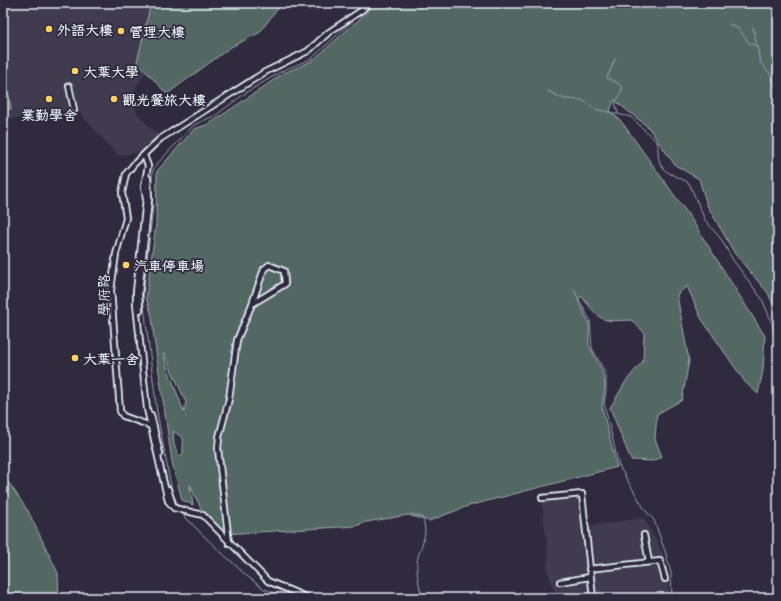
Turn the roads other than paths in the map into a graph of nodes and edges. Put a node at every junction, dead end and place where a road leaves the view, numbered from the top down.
1 (369, 3) edge
2 (69, 86) dead end
3 (74, 110) dead end
4 (145, 154) junction
5 (252, 304) junction
6 (152, 426) junction
7 (542, 498) dead end
8 (644, 535) dead end
9 (229, 544) junction
10 (648, 562) junction
11 (589, 569) junction
12 (590, 577) junction
13 (665, 579) dead end
14 (560, 582) dead end
15 (308, 598) edge
16 (593, 598) edge

1 - 4 street, 學府路
2 - 3 street
4 - 6 street
4 - 6 street, 學府路
5 - 5 street
5 - 9 street
6 - 9 street
7 - 11 street
8 - 10 street
9 - 15 street
10 - 11 street
10 - 13 street
11 - 12 street
12 - 14 street
12 - 16 street

